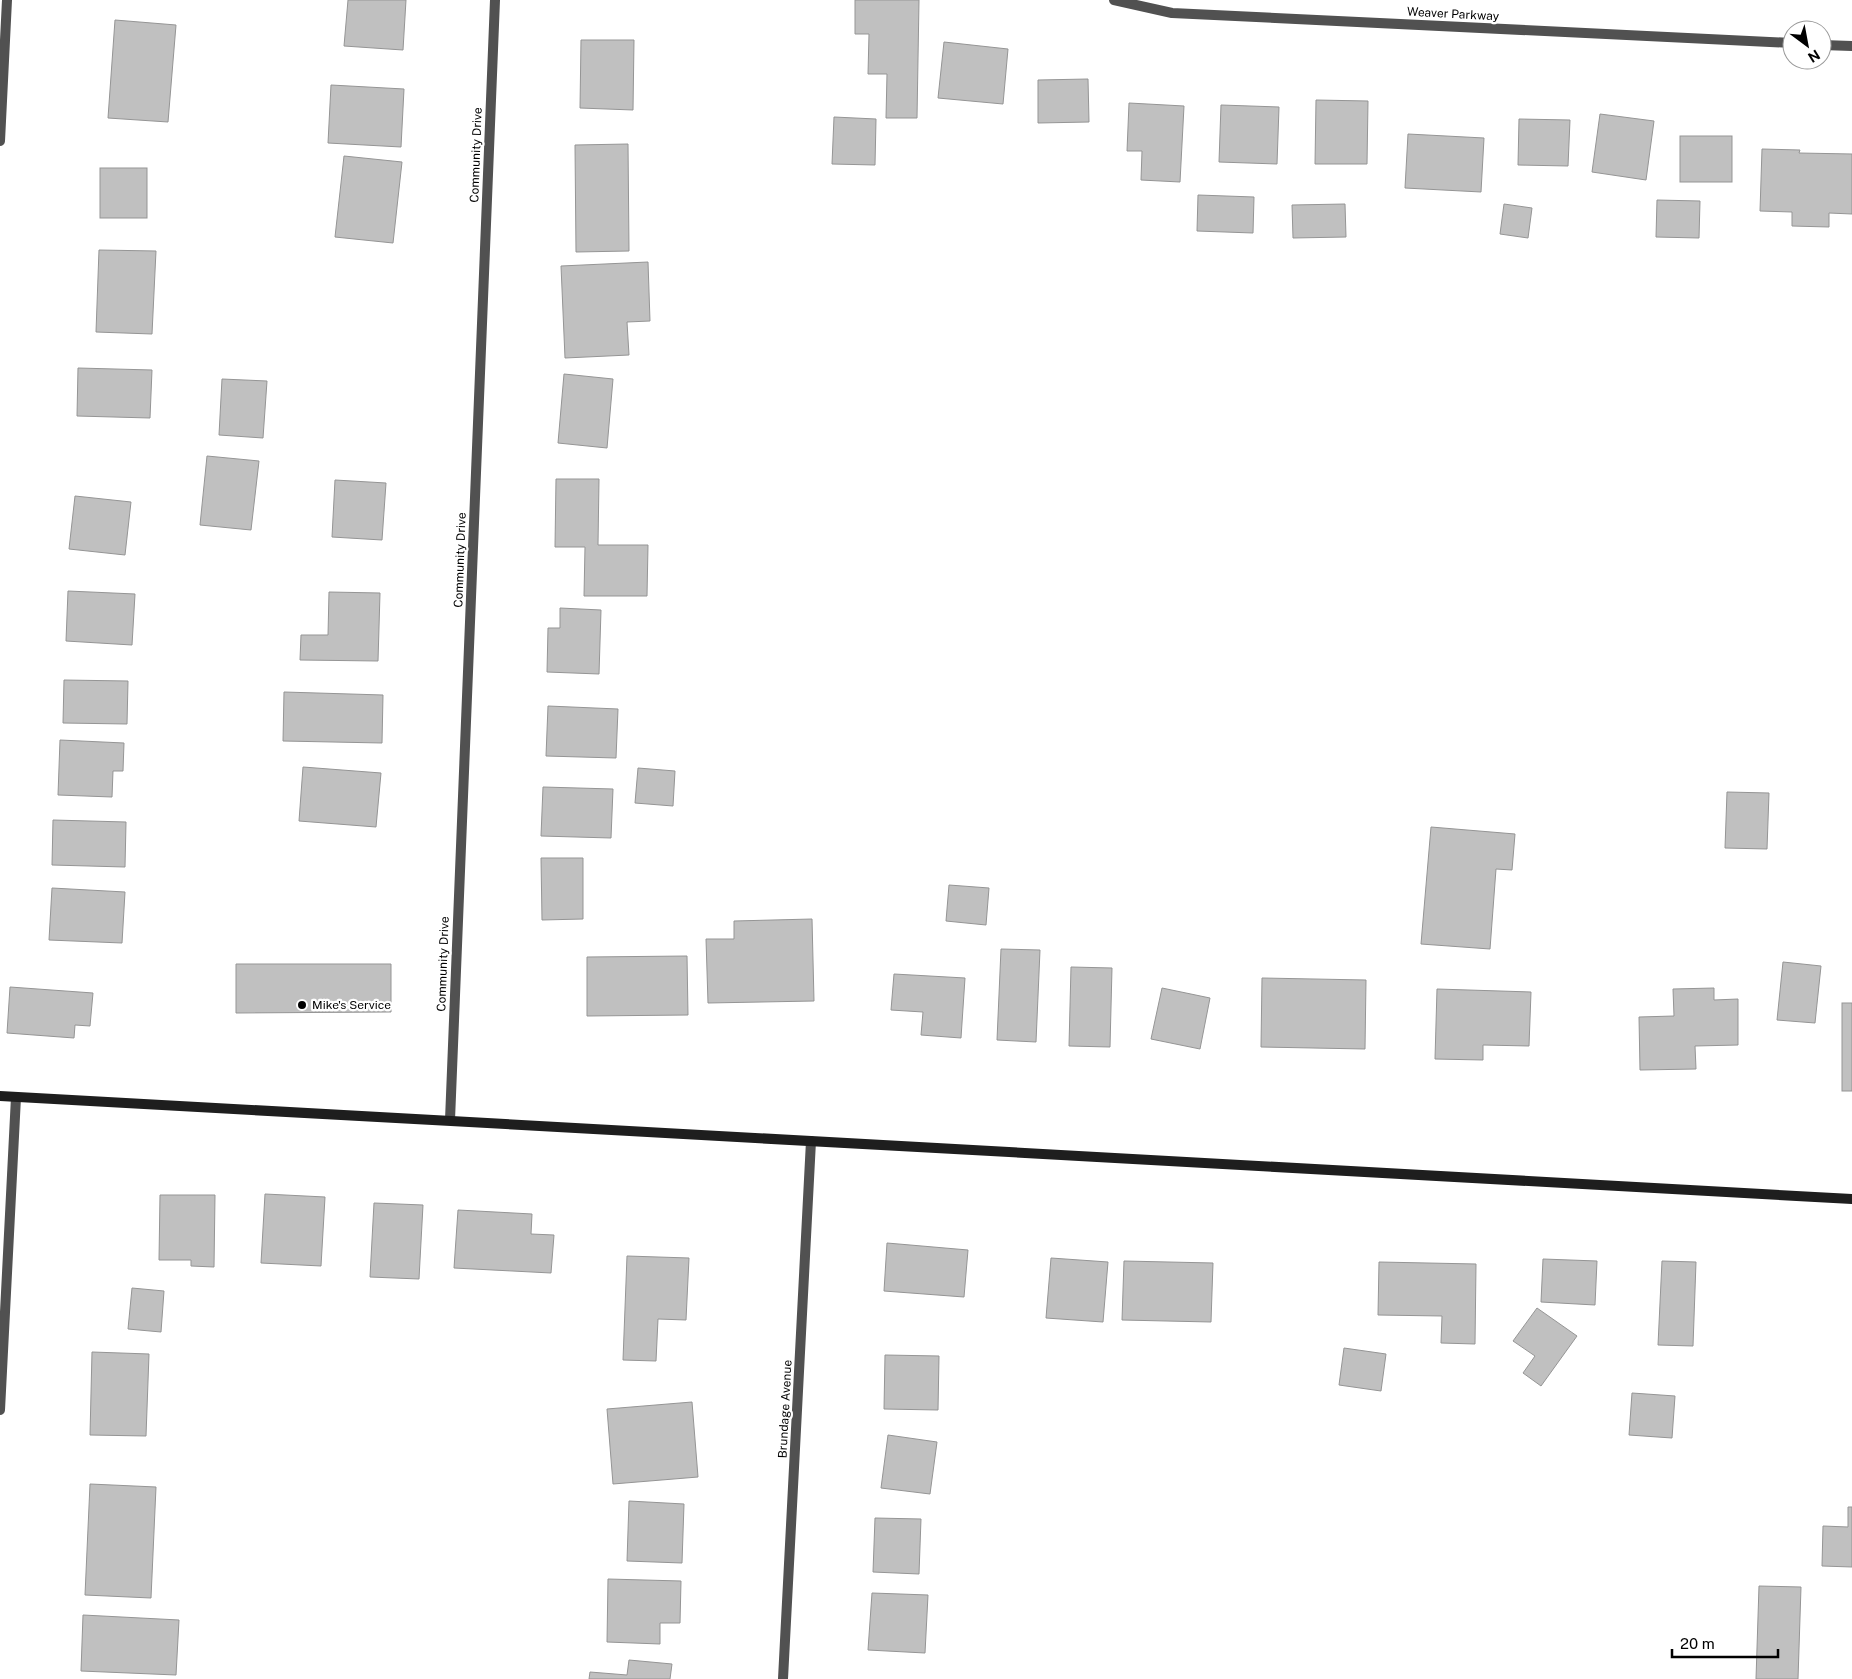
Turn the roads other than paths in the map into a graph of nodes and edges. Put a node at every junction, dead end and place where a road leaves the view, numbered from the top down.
1 (7, 0) edge
2 (495, 0) edge
3 (1114, 0) edge
4 (1782, 43) edge
5 (1832, 45) edge
6 (1852, 46) edge
7 (0, 141) edge
8 (0, 1096) edge
9 (16, 1097) junction
10 (450, 1120) junction
11 (811, 1140) junction
12 (1852, 1199) edge
13 (0, 1410) edge
14 (783, 1679) edge

1 - 7 street
2 - 10 street, Community Drive
3 - 4 street, Weaver Parkway
5 - 6 street
8 - 9 street
9 - 10 street
9 - 13 street
10 - 11 street
11 - 12 street
11 - 14 street, Brundage Avenue

